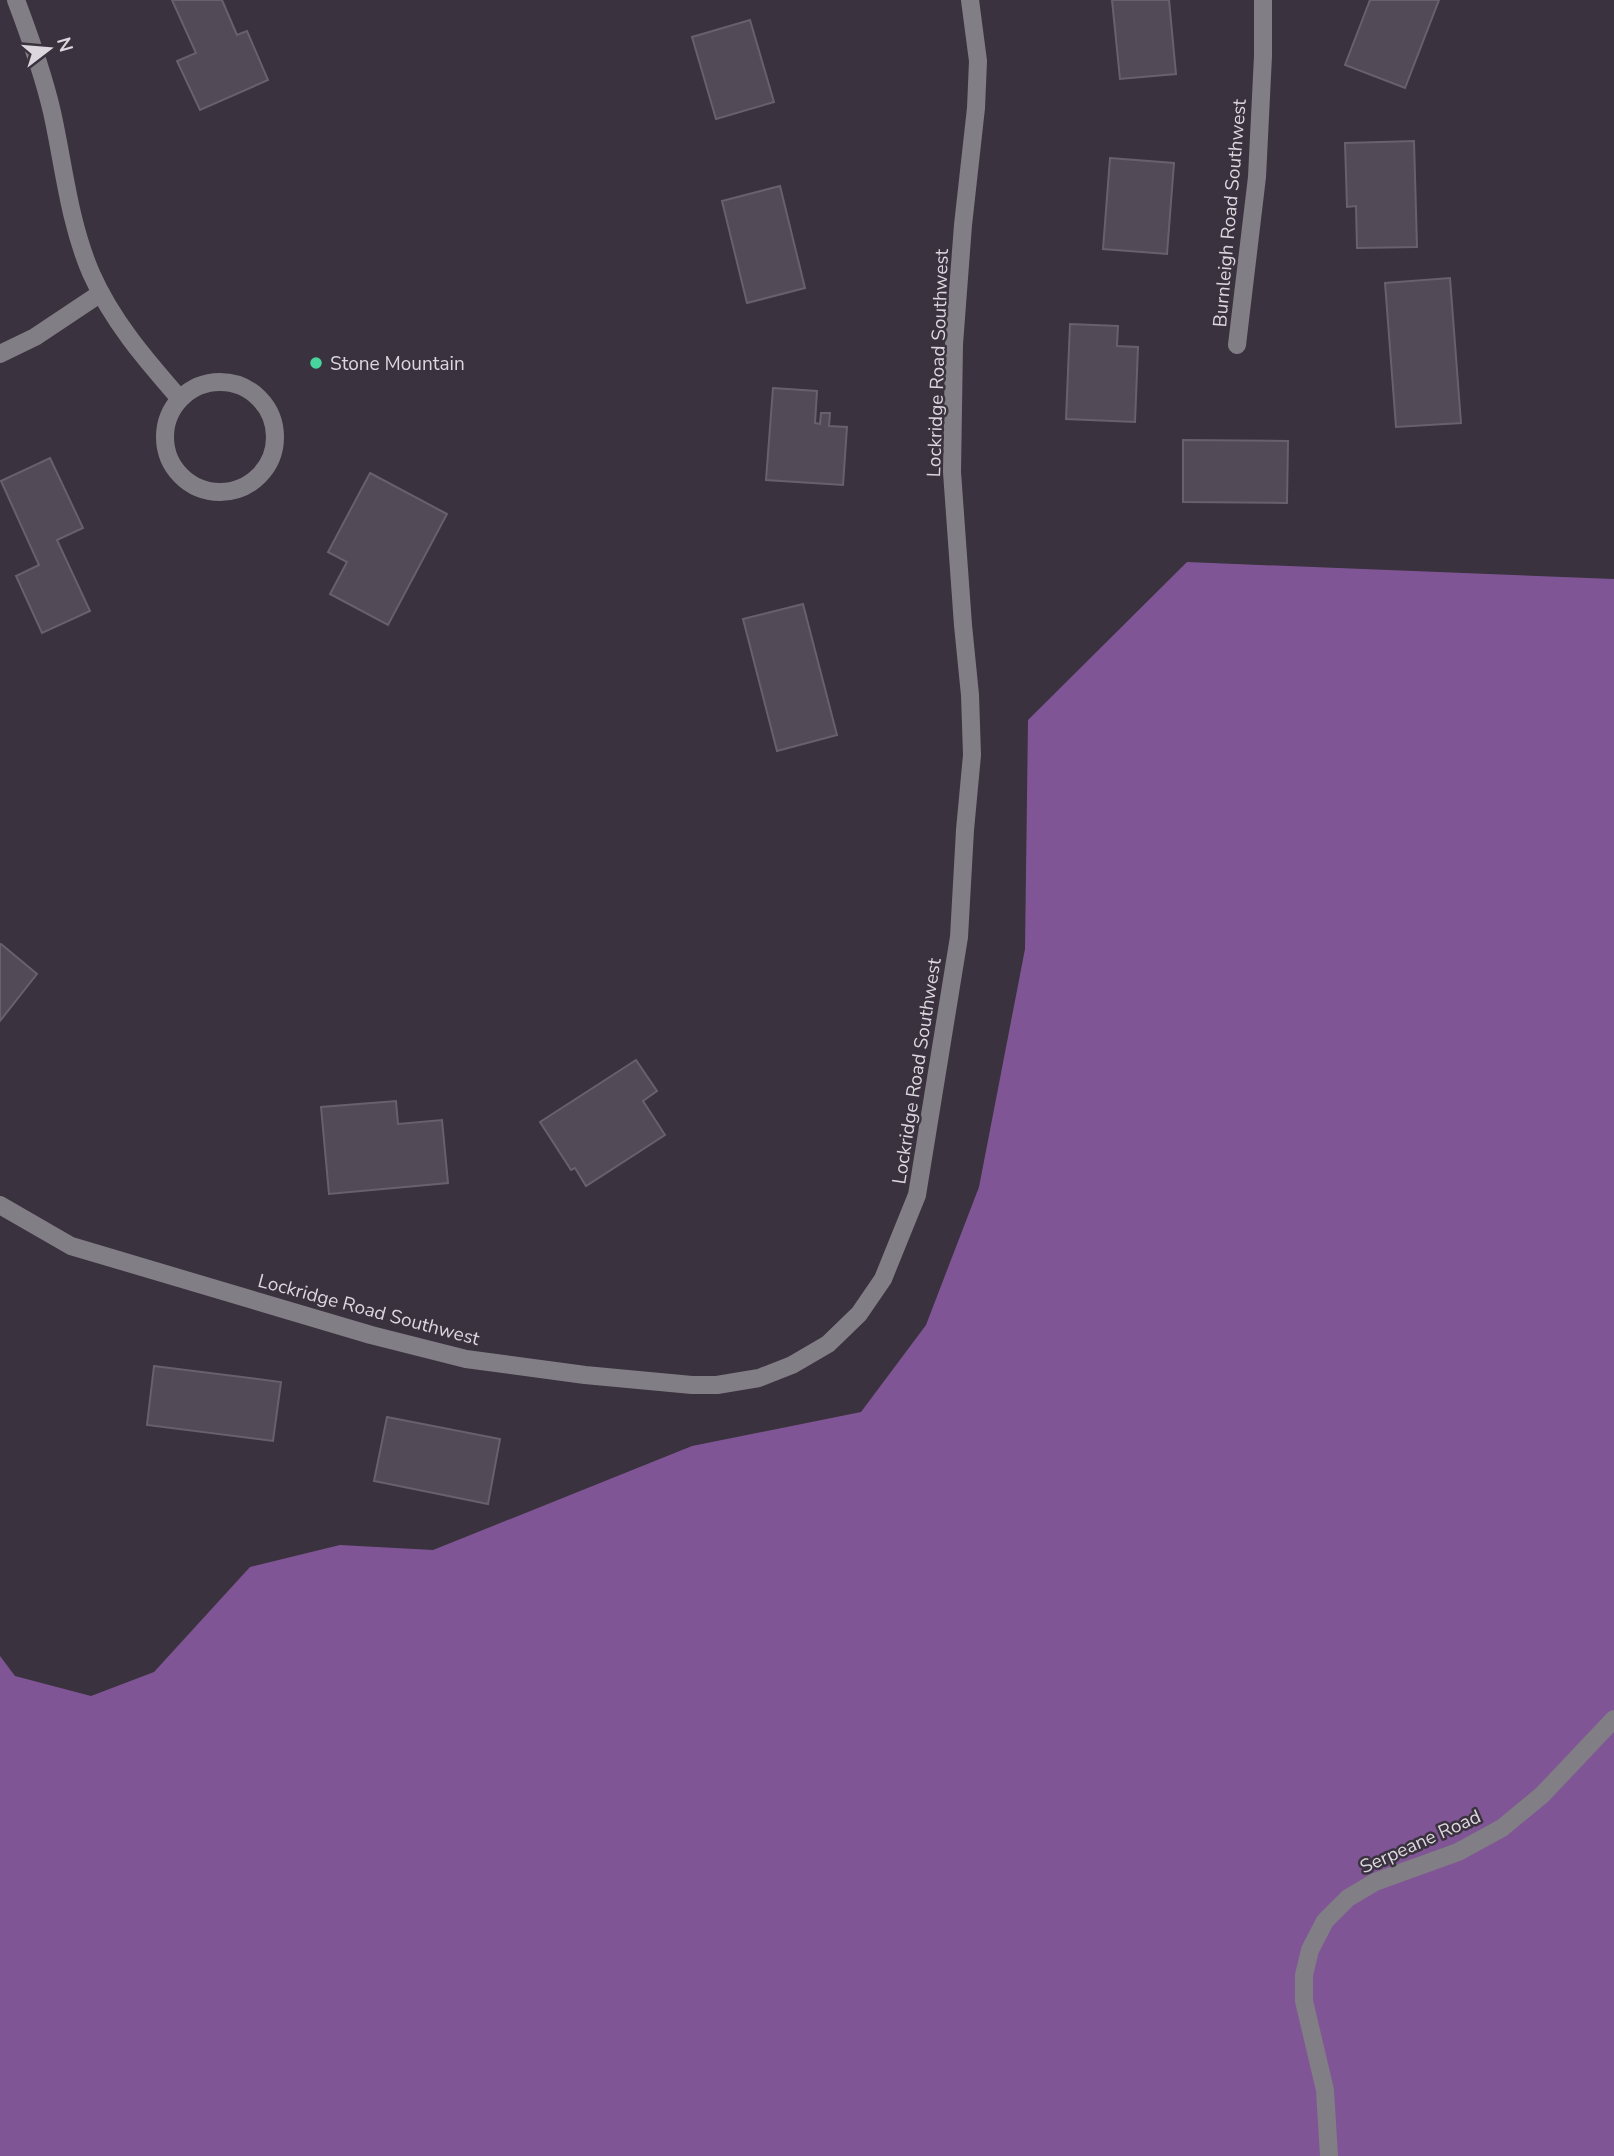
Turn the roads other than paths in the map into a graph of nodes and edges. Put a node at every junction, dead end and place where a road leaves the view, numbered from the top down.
1 (16, 0) edge
2 (970, 0) edge
3 (1263, 0) edge
4 (101, 293) junction
5 (1237, 345) dead end
6 (0, 354) edge
7 (180, 399) junction
8 (0, 1205) edge
9 (1614, 1719) edge
10 (1329, 2156) edge

1 - 4 street
2 - 8 street, Lockridge Road Southwest
3 - 5 street, Burnleigh Road Southwest
4 - 6 street
4 - 7 street
7 - 7 street
9 - 10 street, Serpeane Road

